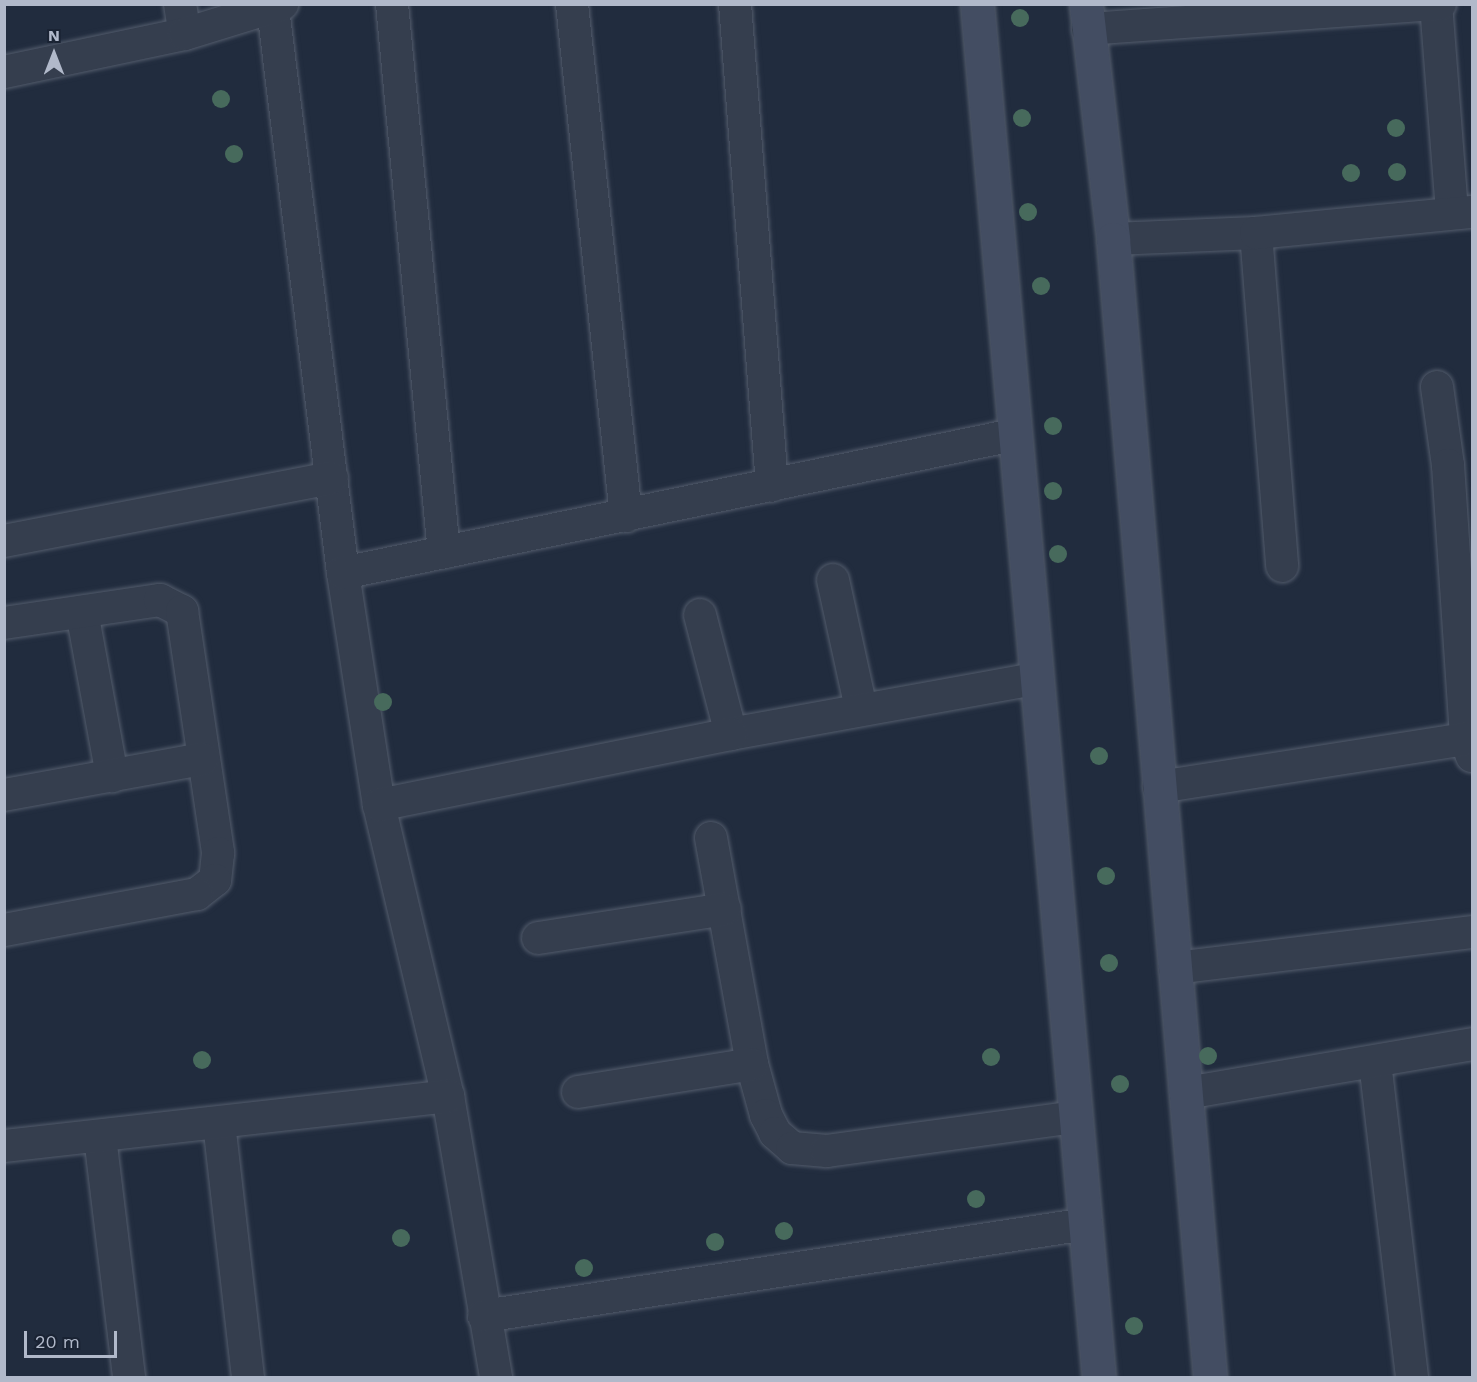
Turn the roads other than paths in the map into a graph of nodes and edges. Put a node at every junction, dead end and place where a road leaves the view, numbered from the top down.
1 (392, 4) edge
2 (572, 4) edge
3 (735, 4) edge
4 (977, 4) edge
5 (1437, 5) edge
6 (278, 7) edge
7 (1087, 17) edge
8 (182, 19) edge
9 (4, 72) edge
10 (1462, 212) edge
11 (1256, 233) junction
12 (1113, 239) junction
13 (1437, 387) dead end
14 (1012, 435) junction
15 (1460, 463) edge
16 (332, 478) junction
17 (772, 486) junction
18 (626, 516) junction
19 (4, 541) edge
20 (444, 553) junction
21 (1282, 566) dead end
22 (343, 573) junction
23 (833, 580) dead end
24 (82, 612) junction
25 (700, 615) dead end
26 (4, 623) edge
27 (1466, 645) edge
28 (1035, 679) junction
29 (861, 708) junction
30 (730, 734) junction
31 (1469, 748) edge
32 (203, 759) junction
33 (112, 776) junction
34 (1159, 786) junction
35 (4, 795) edge
36 (380, 806) junction
37 (711, 838) dead end
38 (725, 909) junction
39 (4, 930) edge
40 (1473, 932) edge
41 (538, 938) dead end
42 (1175, 968) junction
43 (1473, 1044) edge
44 (1375, 1062) junction
45 (752, 1064) junction
46 (578, 1092) dead end
47 (1186, 1093) junction
48 (448, 1096) junction
49 (1076, 1117) junction
50 (219, 1123) junction
51 (100, 1137) junction
52 (4, 1146) edge
53 (1086, 1224) junction
54 (484, 1316) junction
55 (129, 1377) edge
56 (248, 1377) edge
57 (496, 1377) edge
58 (1099, 1377) edge
59 (1210, 1377) edge
60 (1412, 1377) edge

1 - 20 street
2 - 18 street
3 - 17 street
4 - 14 street
5 - 7 street
5 - 10 street
6 - 8 street
6 - 16 street
7 - 12 street
8 - 9 street
10 - 11 street
11 - 12 street
11 - 21 street
12 - 34 street
13 - 15 street
14 - 17 street
14 - 28 street
15 - 27 street
16 - 19 street
16 - 22 street
17 - 18 street
18 - 20 street
20 - 22 street
22 - 36 street
23 - 29 street
24 - 26 street
24 - 32 street
24 - 33 street
25 - 30 street
27 - 31 street
28 - 29 street
28 - 49 street
29 - 30 street
30 - 36 street
31 - 34 street
32 - 33 street
32 - 39 street
33 - 35 street
34 - 42 street
36 - 48 street
37 - 38 street
38 - 41 street
38 - 45 street
40 - 42 street
42 - 47 street
43 - 44 street
44 - 47 street
44 - 60 street
45 - 46 street
45 - 49 street
47 - 59 street
48 - 50 street
48 - 54 street
49 - 53 street
50 - 51 street
50 - 56 street
51 - 52 street
51 - 55 street
53 - 54 street
53 - 58 street
54 - 57 street

